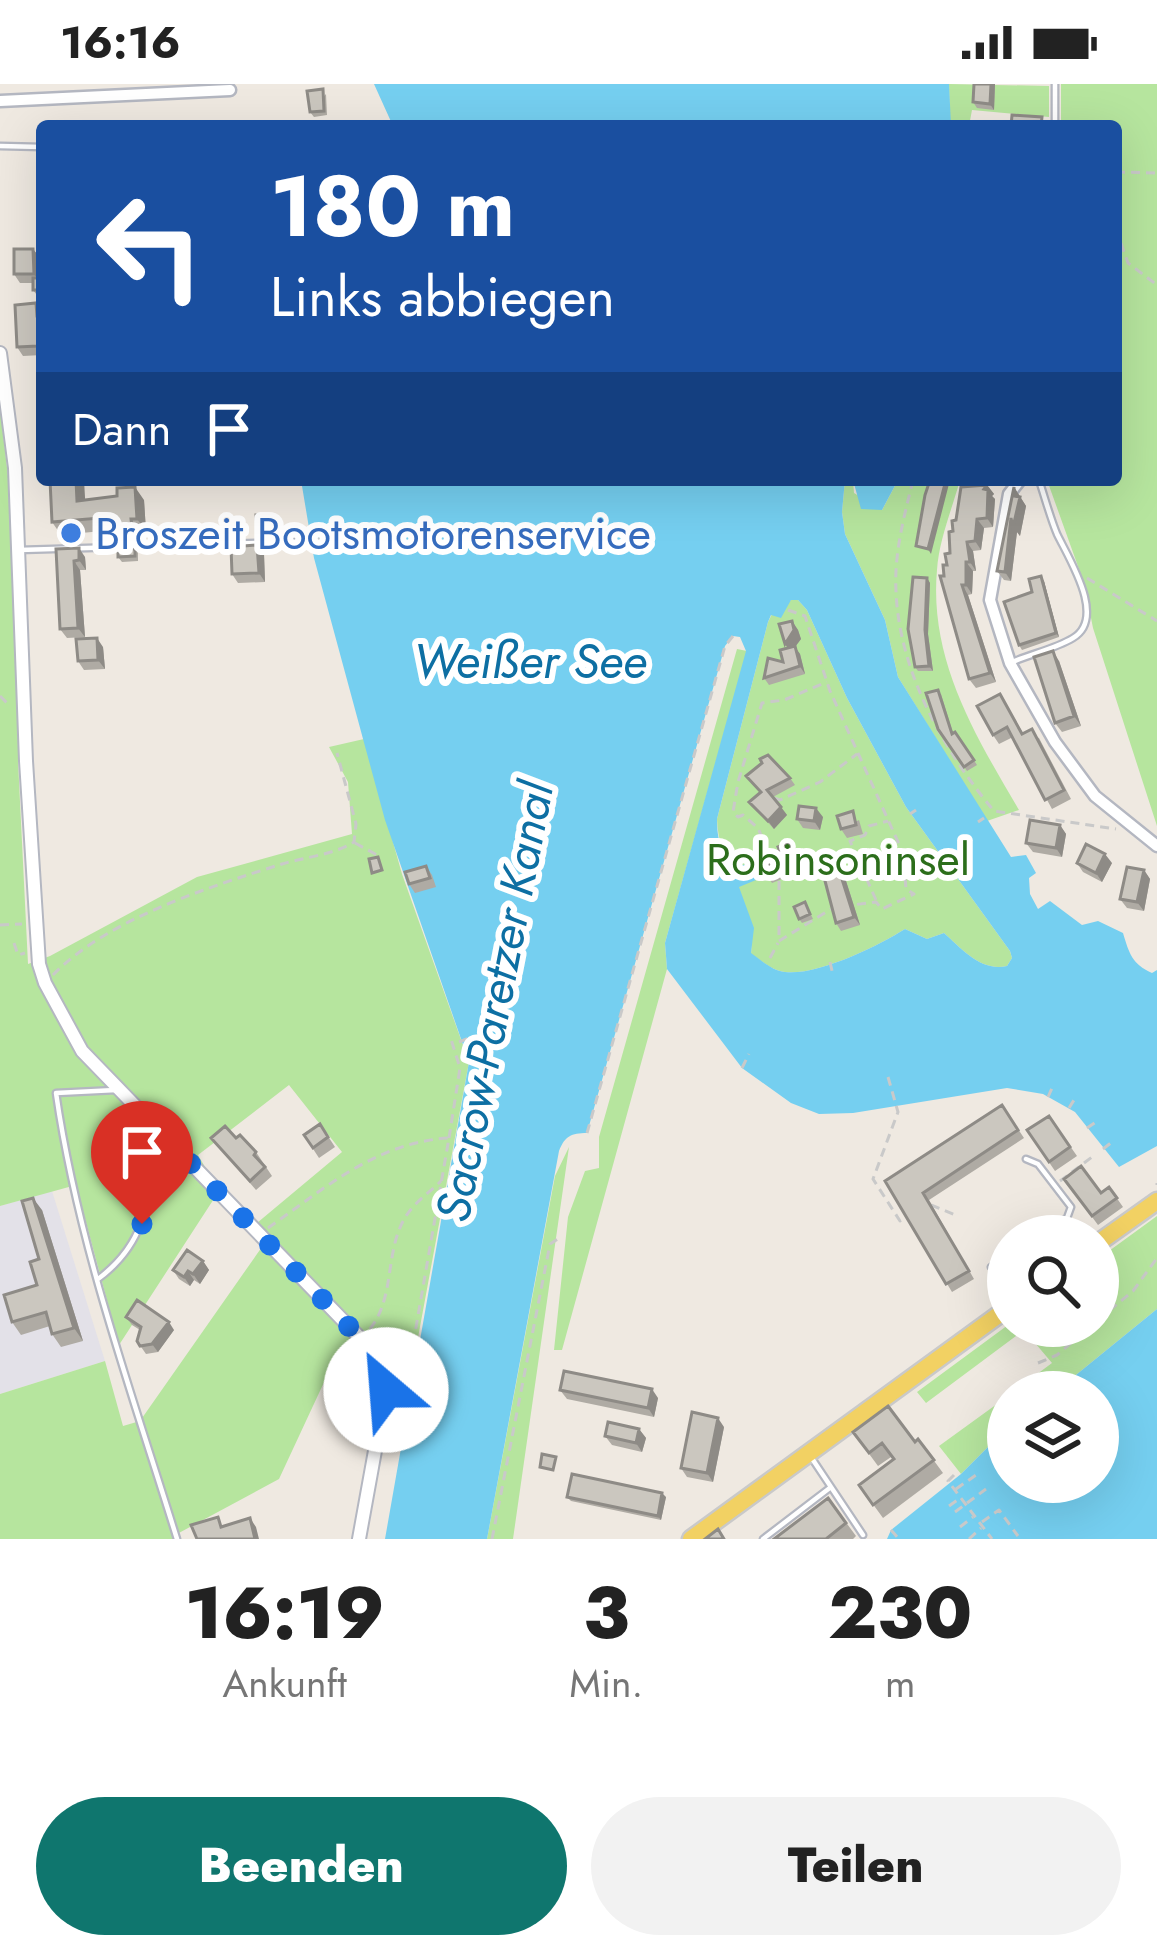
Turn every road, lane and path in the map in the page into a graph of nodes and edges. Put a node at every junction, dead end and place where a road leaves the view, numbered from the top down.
1 (1055, 84) edge
2 (230, 90) dead end
3 (0, 101) edge
4 (1055, 120) edge
5 (0, 146) edge
6 (36, 147) edge
7 (1122, 172) edge
8 (1157, 173) edge
9 (1122, 246) edge
10 (1157, 284) edge
11 (0, 353) edge
12 (912, 486) edge
13 (1015, 486) edge
14 (1041, 486) edge
15 (312, 538) dead end
16 (343, 538) dead end
17 (293, 542) dead end
18 (20, 550) junction
19 (1077, 572) junction
20 (788, 610) dead end
21 (1157, 621) edge
22 (733, 636) dead end
23 (1010, 663) junction
24 (826, 682) junction
25 (337, 753) dead end
26 (857, 754) junction
27 (765, 796) edge
28 (751, 806) edge
29 (743, 814) junction
30 (984, 818) dead end
31 (888, 821) junction
32 (978, 822) dead end
33 (1141, 834) junction
34 (354, 842) junction
35 (1157, 846) edge
36 (377, 855) edge
37 (876, 902) junction
38 (847, 905) edge
39 (835, 908) edge
40 (36, 923) junction
41 (0, 925) edge
42 (779, 941) junction
43 (14, 943) dead end
44 (38, 950) junction
45 (770, 958) dead end
46 (830, 962) dead end
47 (58, 969) dead end
48 (833, 975) dead end
49 (450, 1036) dead end
50 (471, 1037) dead end
51 (459, 1042) dead end
52 (749, 1054) dead end
53 (742, 1067) dead end
54 (887, 1077) dead end
55 (1052, 1088) dead end
56 (118, 1090) junction
57 (1048, 1097) dead end
58 (1074, 1100) dead end
59 (1069, 1108) dead end
60 (1096, 1123) dead end
61 (154, 1126) junction
62 (1087, 1128) dead end
63 (587, 1133) dead end
64 (449, 1138) junction
65 (1112, 1142) dead end
66 (1103, 1149) dead end
67 (1092, 1157) dead end
68 (1026, 1159) dead end
69 (442, 1181) junction
70 (1054, 1185) junction
71 (1157, 1201) edge
72 (930, 1204) edge
73 (915, 1213) edge
74 (1068, 1215) edge
75 (958, 1216) dead end
76 (1119, 1228) edge
77 (262, 1233) junction
78 (561, 1237) dead end
79 (1157, 1258) edge
80 (98, 1280) junction
81 (1119, 1303) edge
82 (987, 1323) edge
83 (362, 1340) junction
84 (1066, 1347) edge
85 (1037, 1363) dead end
86 (386, 1390) junction
87 (808, 1452) junction
88 (954, 1475) dead end
89 (976, 1475) dead end
90 (831, 1487) junction
91 (986, 1489) dead end
92 (954, 1490) junction
93 (960, 1498) junction
94 (965, 1504) junction
95 (949, 1506) dead end
96 (955, 1512) dead end
97 (974, 1516) junction
98 (982, 1525) junction
99 (960, 1527) dead end
100 (891, 1530) dead end
101 (863, 1535) dead end
102 (1018, 1536) dead end
103 (177, 1539) edge
104 (359, 1539) edge
105 (492, 1539) edge
106 (691, 1539) edge
107 (763, 1539) edge
108 (899, 1539) edge
109 (969, 1539) edge
110 (992, 1539) edge

1 - 4 lane
2 - 3 street
5 - 6 lane
7 - 8 path
9 - 10 path
11 - 18 street
12 - 33 path
13 - 23 street
14 - 19 lane
15 - 16 path
17 - 18 lane
18 - 40 street
19 - 21 path
19 - 23 lane
20 - 24 path
22 - 63 path
23 - 33 street
24 - 26 path
24 - 29 path
25 - 34 path
26 - 27 path
26 - 31 path
28 - 29 path
29 - 42 path
30 - 32 path
31 - 37 path
31 - 37 path
33 - 35 street
34 - 36 path
34 - 47 path
37 - 38 path
39 - 42 path
40 - 41 path
40 - 44 street
42 - 45 path
43 - 44 path
44 - 56 street
46 - 48 path
49 - 64 path
50 - 51 path
52 - 53 path
54 - 73 path
55 - 57 path
56 - 61 street
56 - 80 lane
58 - 59 path
60 - 62 path
61 - 77 street
61 - 80 lane
64 - 69 path
64 - 77 path
65 - 66 path
67 - 70 path
68 - 70 lane
69 - 83 path
69 - 86 path
70 - 74 lane
71 - 76 main road
72 - 75 path
77 - 83 street
78 - 105 path
79 - 81 path
80 - 103 lane
82 - 87 main road
83 - 86 street
84 - 85 path
86 - 104 street
87 - 90 lane
87 - 106 main road
88 - 92 path
89 - 92 path
90 - 101 lane
90 - 107 lane
91 - 94 path
92 - 93 path
93 - 94 path
93 - 95 path
94 - 96 path
94 - 97 path
97 - 98 path
97 - 99 path
98 - 102 path
98 - 109 path
98 - 110 path
100 - 108 path

